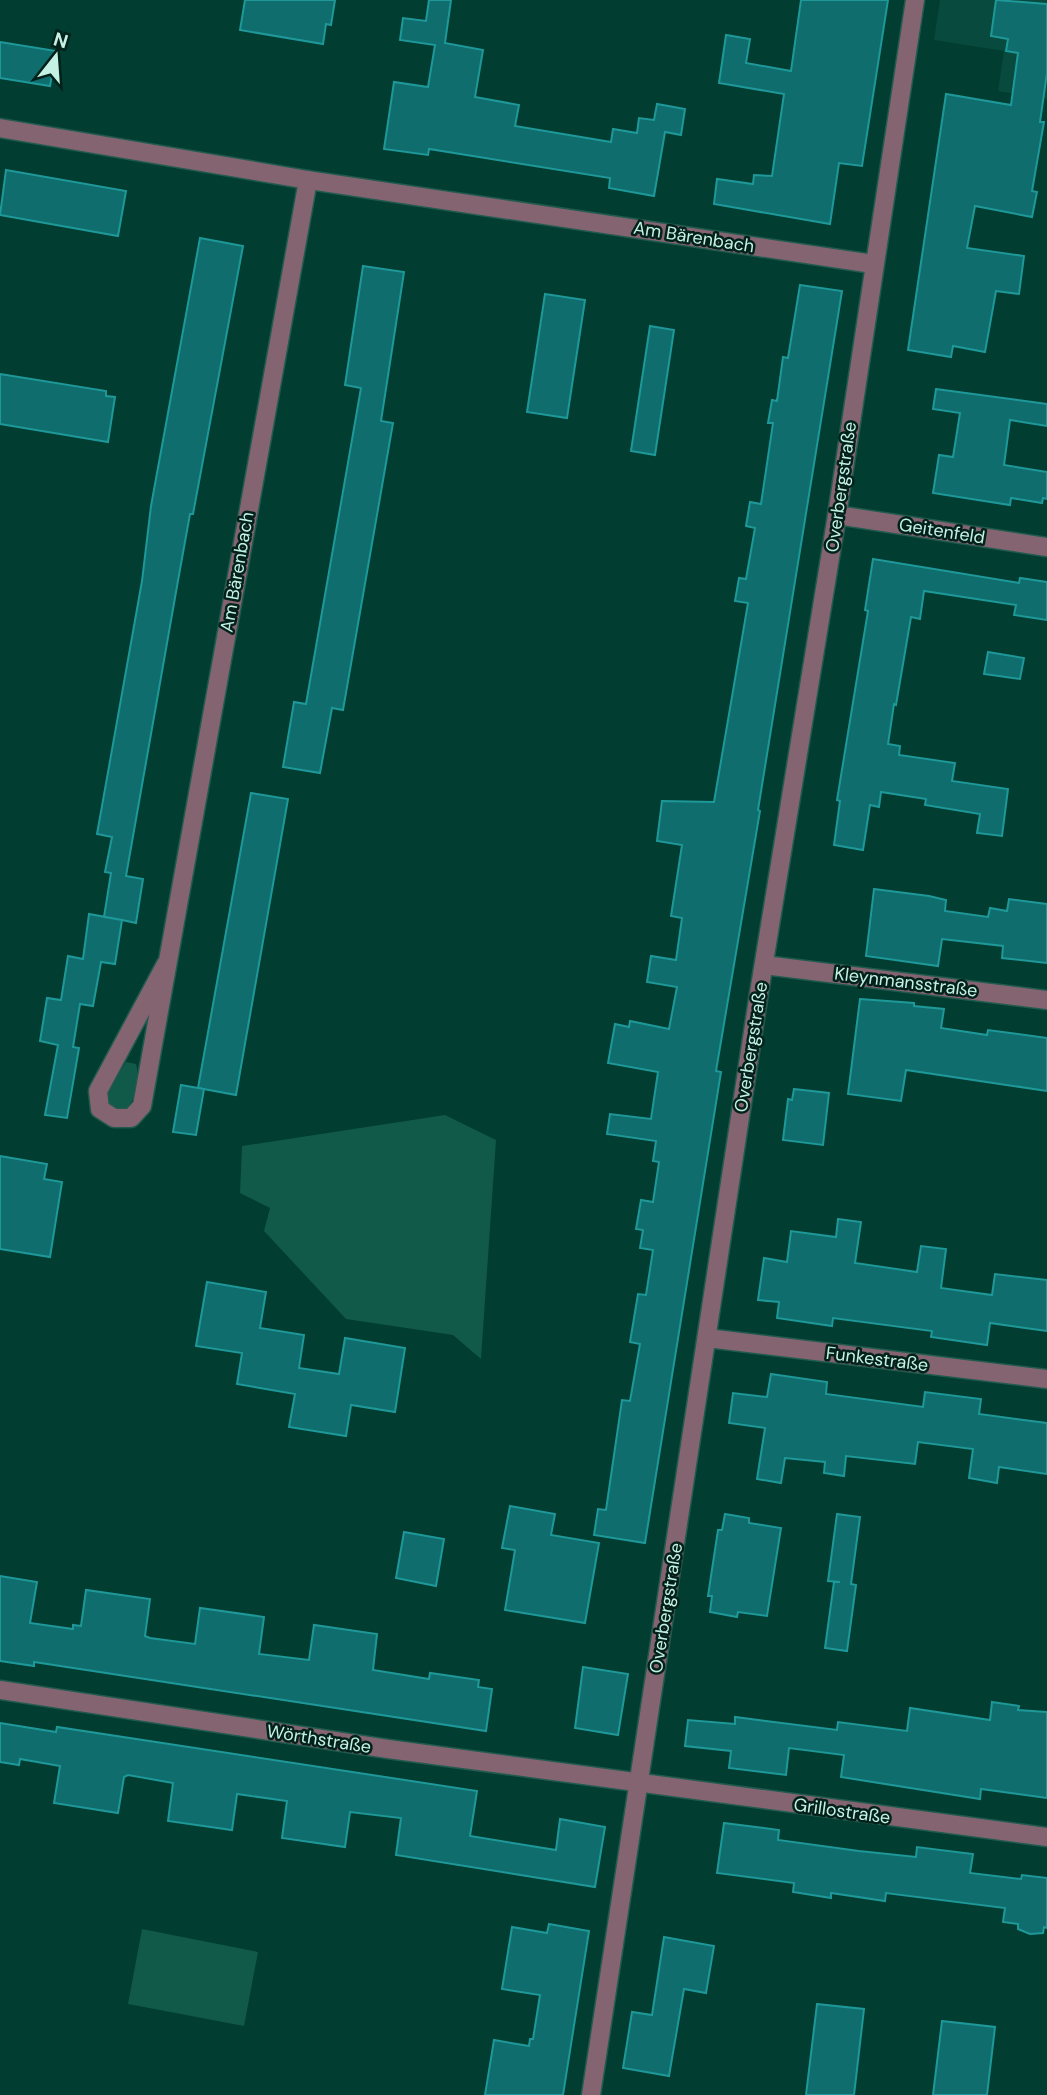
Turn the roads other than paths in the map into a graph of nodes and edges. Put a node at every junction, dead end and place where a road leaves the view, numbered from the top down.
1 (915, 0) edge
2 (0, 128) edge
3 (307, 180) junction
4 (873, 264) junction
5 (837, 515) junction
6 (1047, 547) edge
7 (166, 964) junction
8 (764, 965) junction
9 (1047, 1000) edge
10 (707, 1338) junction
11 (1047, 1379) edge
12 (0, 1690) edge
13 (638, 1783) junction
14 (1047, 1837) edge
15 (591, 2095) edge

1 - 4 street, Overbergstraße
2 - 3 street, Am Bärenbach
3 - 4 street, Am Bärenbach
3 - 7 street, Am Bärenbach
4 - 5 street, Overbergstraße
5 - 6 street, Geitenfeld
5 - 8 street, Overbergstraße
7 - 7 street, Am Bärenbach
8 - 9 street, Kleynmansstraße
8 - 10 street, Overbergstraße
10 - 11 street, Funkestraße
10 - 13 street, Overbergstraße
12 - 13 street, Wörthstraße
13 - 14 street, Grillostraße
13 - 15 street, Overbergstraße

